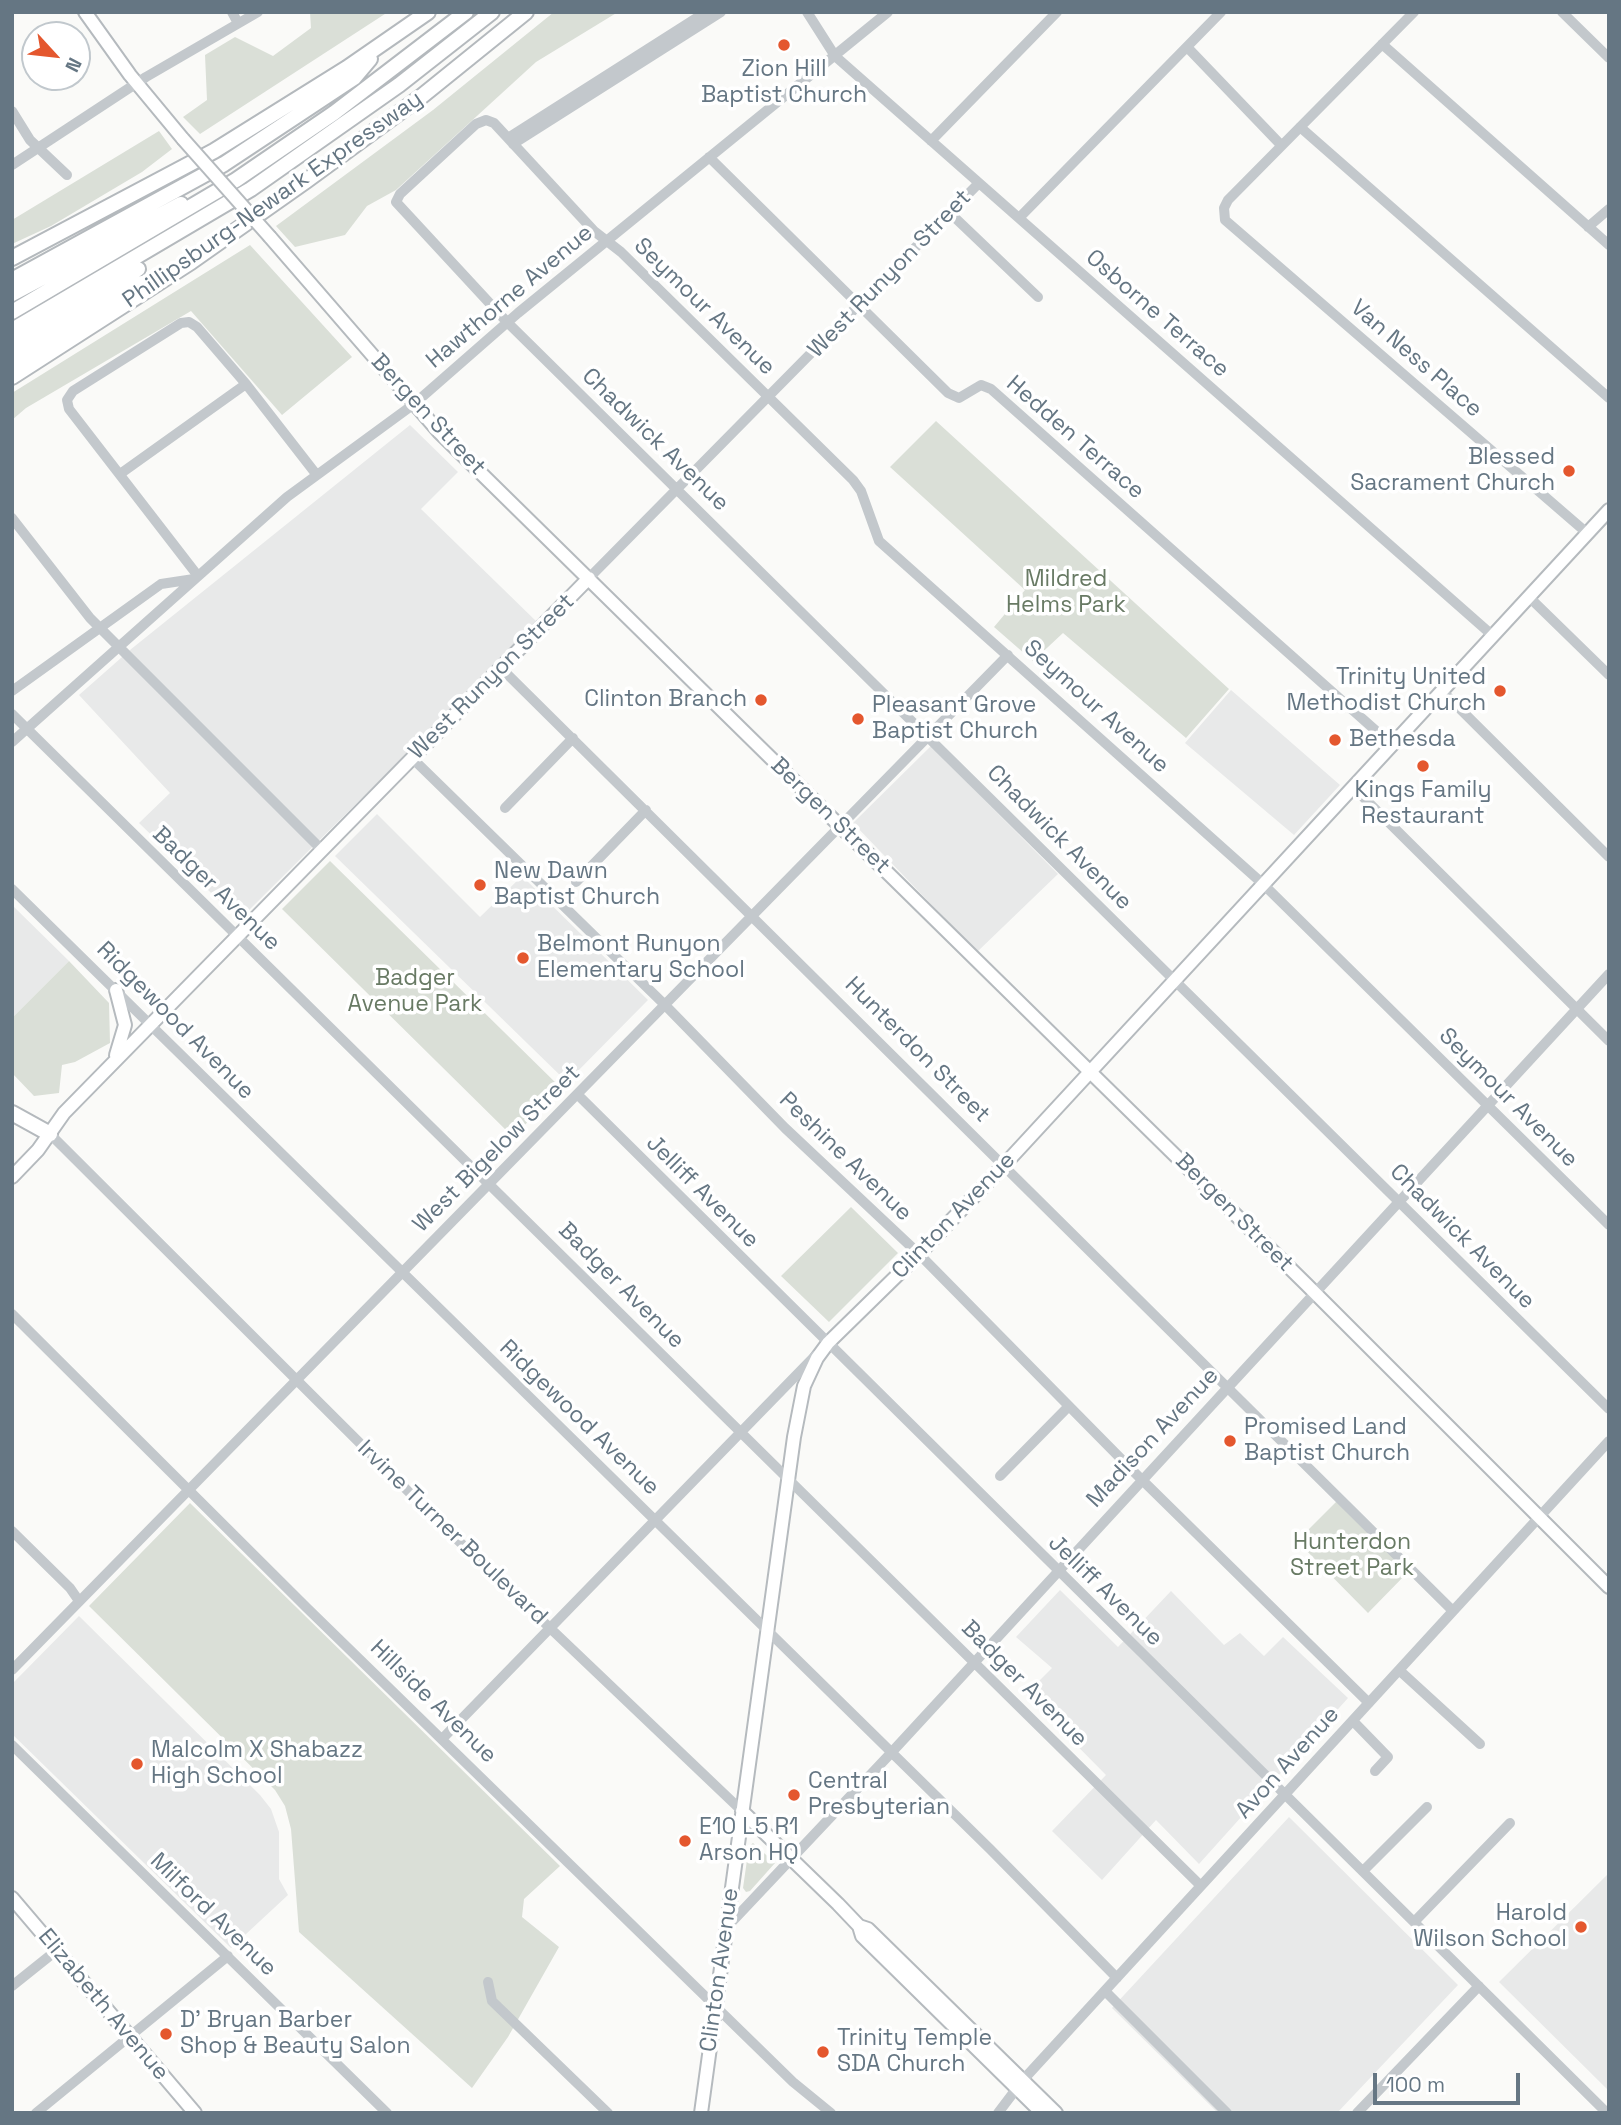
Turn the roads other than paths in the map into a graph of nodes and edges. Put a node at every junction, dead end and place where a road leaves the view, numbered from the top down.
1 (85, 12) edge
2 (232, 12) edge
3 (258, 12) edge
4 (428, 12) edge
5 (467, 12) edge
6 (492, 12) edge
7 (526, 12) edge
8 (706, 12) edge
9 (721, 12) edge
10 (807, 12) edge
11 (888, 12) edge
12 (1057, 12) edge
13 (1221, 12) edge
14 (1414, 12) edge
15 (1562, 12) edge
16 (238, 23) junction
17 (385, 43) junction
18 (1382, 44) junction
19 (1187, 47) junction
20 (835, 56) junction
21 (1609, 58) edge
22 (136, 83) junction
23 (12, 111) edge
24 (1300, 127) junction
25 (511, 141) junction
26 (931, 141) junction
27 (1282, 145) junction
28 (39, 148) junction
29 (709, 157) junction
30 (12, 165) edge
31 (67, 175) dead end
32 (268, 177) junction
33 (236, 180) junction
34 (979, 183) junction
35 (281, 198) junction
36 (396, 202) joint
37 (1609, 209) edge
38 (950, 213) junction
39 (1018, 218) junction
40 (1588, 227) junction
41 (607, 241) junction
42 (1609, 245) edge
43 (12, 258) edge
44 (12, 280) edge
45 (12, 294) edge
46 (1038, 298) dead end
47 (860, 305) junction
48 (12, 312) edge
49 (507, 322) junction
50 (12, 330) edge
51 (12, 346) edge
52 (12, 362) edge
53 (12, 377) edge
54 (246, 384) junction
55 (769, 397) junction
56 (1609, 398) edge
57 (414, 404) junction
58 (120, 474) junction
59 (316, 474) junction
60 (676, 489) junction
61 (1609, 510) edge
62 (12, 518) edge
63 (1587, 533) junction
64 (196, 577) junction
65 (589, 578) junction
66 (1529, 597) junction
67 (100, 628) junction
68 (1492, 635) junction
69 (120, 645) junction
70 (1008, 655) junction
71 (501, 668) junction
72 (1609, 675) edge
73 (12, 691) edge
74 (1442, 691) junction
75 (12, 715) edge
76 (27, 729) junction
77 (928, 736) junction
78 (573, 738) junction
79 (12, 742) edge
80 (1392, 744) junction
81 (412, 758) junction
82 (1353, 787) junction
83 (505, 808) dead end
84 (646, 810) junction
85 (840, 826) junction
86 (322, 850) junction
87 (1609, 857) edge
88 (576, 882) dead end
89 (1263, 884) junction
90 (12, 889) edge
91 (752, 916) junction
92 (237, 936) junction
93 (1609, 975) edge
94 (1174, 980) junction
95 (116, 990) junction
96 (665, 1005) junction
97 (1577, 1009) junction
98 (150, 1025) junction
99 (1609, 1041) edge
100 (113, 1062) junction
101 (1090, 1071) junction
102 (578, 1095) junction
103 (1488, 1104) junction
104 (12, 1113) edge
105 (50, 1134) junction
106 (1005, 1164) junction
107 (12, 1177) edge
108 (491, 1184) junction
109 (1399, 1200) junction
110 (1609, 1225) edge
111 (919, 1254) junction
112 (404, 1272) junction
113 (1315, 1293) junction
114 (12, 1314) edge
115 (828, 1343) junction
116 (296, 1380) junction
117 (1226, 1387) junction
118 (1068, 1406) junction
119 (1609, 1409) edge
120 (741, 1432) junction
121 (1609, 1441) edge
122 (1000, 1476) dead end
123 (788, 1477) junction
124 (1141, 1479) junction
125 (191, 1489) junction
126 (1540, 1518) junction
127 (655, 1520) junction
128 (12, 1531) edge
129 (1057, 1570) junction
130 (1609, 1587) edge
131 (79, 1601) junction
132 (1453, 1611) junction
133 (548, 1628) junction
134 (767, 1630) junction
135 (974, 1662) junction
136 (12, 1670) edge
137 (1399, 1670) junction
138 (1369, 1703) junction
139 (1353, 1721) junction
140 (443, 1738) junction
141 (1480, 1744) dead end
142 (12, 1745) edge
143 (891, 1753) junction
144 (1375, 1770) dead end
145 (1285, 1794) junction
146 (1427, 1807) dead end
147 (742, 1811) junction
148 (1510, 1823) dead end
149 (793, 1859) junction
150 (1363, 1871) junction
151 (1201, 1886) junction
152 (12, 1898) edge
153 (1415, 1921) junction
154 (726, 1928) junction
155 (57, 1950) junction
156 (228, 1956) junction
157 (1117, 1978) junction
158 (488, 1982) dead end
159 (12, 1986) edge
160 (1479, 1986) junction
161 (1105, 1991) junction
162 (716, 2004) junction
163 (130, 2036) junction
164 (1020, 2084) junction
165 (36, 2113) edge
166 (194, 2113) edge
167 (387, 2113) edge
168 (608, 2113) edge
169 (701, 2113) edge
170 (831, 2113) edge
171 (998, 2113) edge
172 (1042, 2113) edge
173 (1056, 2113) edge
174 (1227, 2113) edge
175 (1357, 2113) edge
176 (1607, 2113) edge

1 - 22 main road, Bergen Street
2 - 16 street
3 - 16 street
4 - 17 highway
5 - 33 highway, Phillipsburg-Newark Expressway
6 - 32 highway, Phillipsburg-Newark Expressway
7 - 35 highway, Phillipsburg-Newark Expressway
8 - 25 street
9 - 25 street
10 - 20 street, Osborne Terrace
11 - 20 street, Hawthorne Avenue
12 - 26 street
13 - 19 street
14 - 18 street
15 - 21 street
16 - 22 street
17 - 43 highway
17 - 44 highway
18 - 24 street
18 - 40 street
19 - 27 street
19 - 39 street
20 - 26 street, Osborne Terrace
20 - 29 street, Hawthorne Avenue
22 - 28 street
22 - 57 main road, Bergen Street, bridge
23 - 28 street
24 - 27 street
24 - 56 street
25 - 36 street, Seymour Avenue
25 - 41 street, Seymour Avenue
26 - 34 street, Osborne Terrace
27 - 63 street, Van Ness Place
28 - 30 street
28 - 31 street
29 - 41 street, Hawthorne Avenue
29 - 47 street, Hedden Terrace
32 - 50 highway, Phillipsburg-Newark Expressway
32 - 51 highway
33 - 45 highway
33 - 48 highway, Phillipsburg-Newark Expressway
34 - 38 street, West Runyon Street
34 - 39 street, Osborne Terrace
35 - 52 highway
35 - 53 highway, Phillipsburg-Newark Expressway
36 - 49 street, Chadwick Avenue
37 - 40 street
38 - 46 street
38 - 47 street, West Runyon Street
39 - 68 street, Osborne Terrace
40 - 42 street
41 - 49 street, Hawthorne Avenue
41 - 55 street, Seymour Avenue
47 - 55 street, West Runyon Street
47 - 80 street, Hedden Terrace
49 - 57 street, Hawthorne Avenue
49 - 60 street, Chadwick Avenue
54 - 58 street
54 - 58 street
54 - 59 street
55 - 60 street, West Runyon Street
55 - 70 street, Seymour Avenue
57 - 59 street, Hawthorne Avenue
57 - 65 main road, Bergen Street
58 - 64 street
59 - 64 street, Hawthorne Avenue
60 - 65 street, West Runyon Street
60 - 77 street, Chadwick Avenue
61 - 63 main road, Clinton Avenue
62 - 67 street
63 - 66 main road, Clinton Avenue
64 - 67 street
64 - 69 street, Hawthorne Avenue
65 - 71 main road, West Runyon Street
65 - 85 main road, Bergen Street
66 - 68 main road, Clinton Avenue
66 - 72 street
67 - 69 street
67 - 73 street
68 - 74 main road, Clinton Avenue
69 - 76 street, Hawthorne Avenue
69 - 86 street
70 - 77 street, West Bigelow Street
70 - 89 street, Seymour Avenue
71 - 78 street, Hunterdon Street
71 - 81 main road, West Runyon Street
74 - 80 main road, Clinton Avenue
74 - 87 street
75 - 76 street, Badger Avenue
76 - 79 street, Hawthorne Avenue
76 - 92 street, Badger Avenue
77 - 85 street, West Bigelow Street
77 - 94 street, Chadwick Avenue
78 - 83 street
78 - 84 street, Hunterdon Street
80 - 82 main road, Clinton Avenue
81 - 86 main road, West Runyon Street
81 - 96 street, Peshine Avenue
82 - 89 main road, Clinton Avenue
82 - 97 street
84 - 88 street
84 - 91 street, Hunterdon Street
85 - 91 street, West Bigelow Street
85 - 101 main road, Bergen Street
86 - 92 main road, West Runyon Street
89 - 94 main road, Clinton Avenue
89 - 103 street, Seymour Avenue
90 - 95 street, Ridgewood Avenue
91 - 96 street, West Bigelow Street
91 - 106 street, Hunterdon Street
92 - 98 main road, West Runyon Street
92 - 108 street, Badger Avenue
93 - 97 street, Madison Avenue
94 - 101 main road, Clinton Avenue
94 - 109 street, Chadwick Avenue
95 - 98 street, Ridgewood Avenue
95 - 100 main road
96 - 102 street, West Bigelow Street
96 - 111 street, Peshine Avenue
97 - 99 street
97 - 103 street, Madison Avenue
98 - 100 main road, West Runyon Street
98 - 112 street, Ridgewood Avenue
100 - 105 main road, West Runyon Street
101 - 106 main road, Clinton Avenue
101 - 113 main road, Bergen Street
102 - 108 street, West Bigelow Street
102 - 115 street, Jelliff Avenue
103 - 109 street, Madison Avenue
103 - 110 street, Seymour Avenue
104 - 105 highway
105 - 107 main road, West Runyon Street
105 - 116 street, Irvine Turner Boulevard
106 - 111 main road, Clinton Avenue
106 - 117 street, Hunterdon Street
108 - 112 street, West Bigelow Street
108 - 120 street, Badger Avenue
109 - 113 street, Madison Avenue
109 - 119 street, Chadwick Avenue
111 - 115 main road, Clinton Avenue
111 - 118 street, Peshine Avenue
112 - 116 street, West Bigelow Street
112 - 127 street, Ridgewood Avenue
113 - 117 street, Madison Avenue
113 - 126 main road, Bergen Street
114 - 125 street, Hillside Avenue
115 - 120 street
115 - 123 main road, Clinton Avenue
115 - 129 street, Jelliff Avenue
116 - 125 street, West Bigelow Street
116 - 133 street, Irvine Turner Boulevard
117 - 124 street, Madison Avenue
117 - 132 street, Hunterdon Street
118 - 122 street
118 - 124 street, Peshine Avenue
120 - 123 street, Badger Avenue
120 - 127 street
121 - 126 street, Avon Avenue
123 - 134 main road, Clinton Avenue
123 - 135 street, Badger Avenue
124 - 129 street, Madison Avenue
124 - 138 street, Peshine Avenue
125 - 131 street, West Bigelow Street
125 - 140 street, Hillside Avenue
126 - 130 main road, Bergen Street
126 - 132 street, Avon Avenue
127 - 133 street
127 - 134 street, Ridgewood Avenue
128 - 131 street
129 - 135 street, Madison Avenue
129 - 145 street, Jelliff Avenue
131 - 136 street, West Bigelow Street
132 - 137 street, Avon Avenue
133 - 140 street
133 - 147 street, Irvine Turner Boulevard
134 - 143 street, Ridgewood Avenue
134 - 147 main road, Clinton Avenue
135 - 143 street, Madison Avenue
135 - 151 street, Badger Avenue
137 - 138 street, Avon Avenue
137 - 141 street
138 - 139 street, Avon Avenue
139 - 144 street
139 - 145 street, Avon Avenue
140 - 162 street, Hillside Avenue
142 - 156 street, Milford Avenue
143 - 149 street, Madison Avenue
143 - 157 street, Ridgewood Avenue
145 - 150 street, Jelliff Avenue
145 - 151 street, Avon Avenue
146 - 150 street
147 - 149 main road, Irvine Turner Boulevard
147 - 154 main road, Clinton Avenue
148 - 153 street
149 - 154 street, Madison Avenue
149 - 164 main road, Irvine Turner Boulevard
150 - 153 street, Jelliff Avenue
151 - 157 street, Avon Avenue
152 - 155 main road, Elizabeth Avenue
153 - 160 street, Jelliff Avenue
154 - 162 main road, Clinton Avenue
155 - 159 street
155 - 163 main road, Elizabeth Avenue
156 - 163 street
156 - 167 street, Milford Avenue
157 - 161 street, Avon Avenue
158 - 168 street
160 - 175 street
160 - 176 street, Jelliff Avenue
161 - 164 street, Avon Avenue
161 - 174 street
162 - 169 main road, Clinton Avenue
162 - 170 street, Hillside Avenue
163 - 165 street
163 - 166 main road, Elizabeth Avenue
164 - 171 street, Avon Avenue
164 - 172 main road, Irvine Turner Boulevard
164 - 173 main road, Irvine Turner Boulevard

